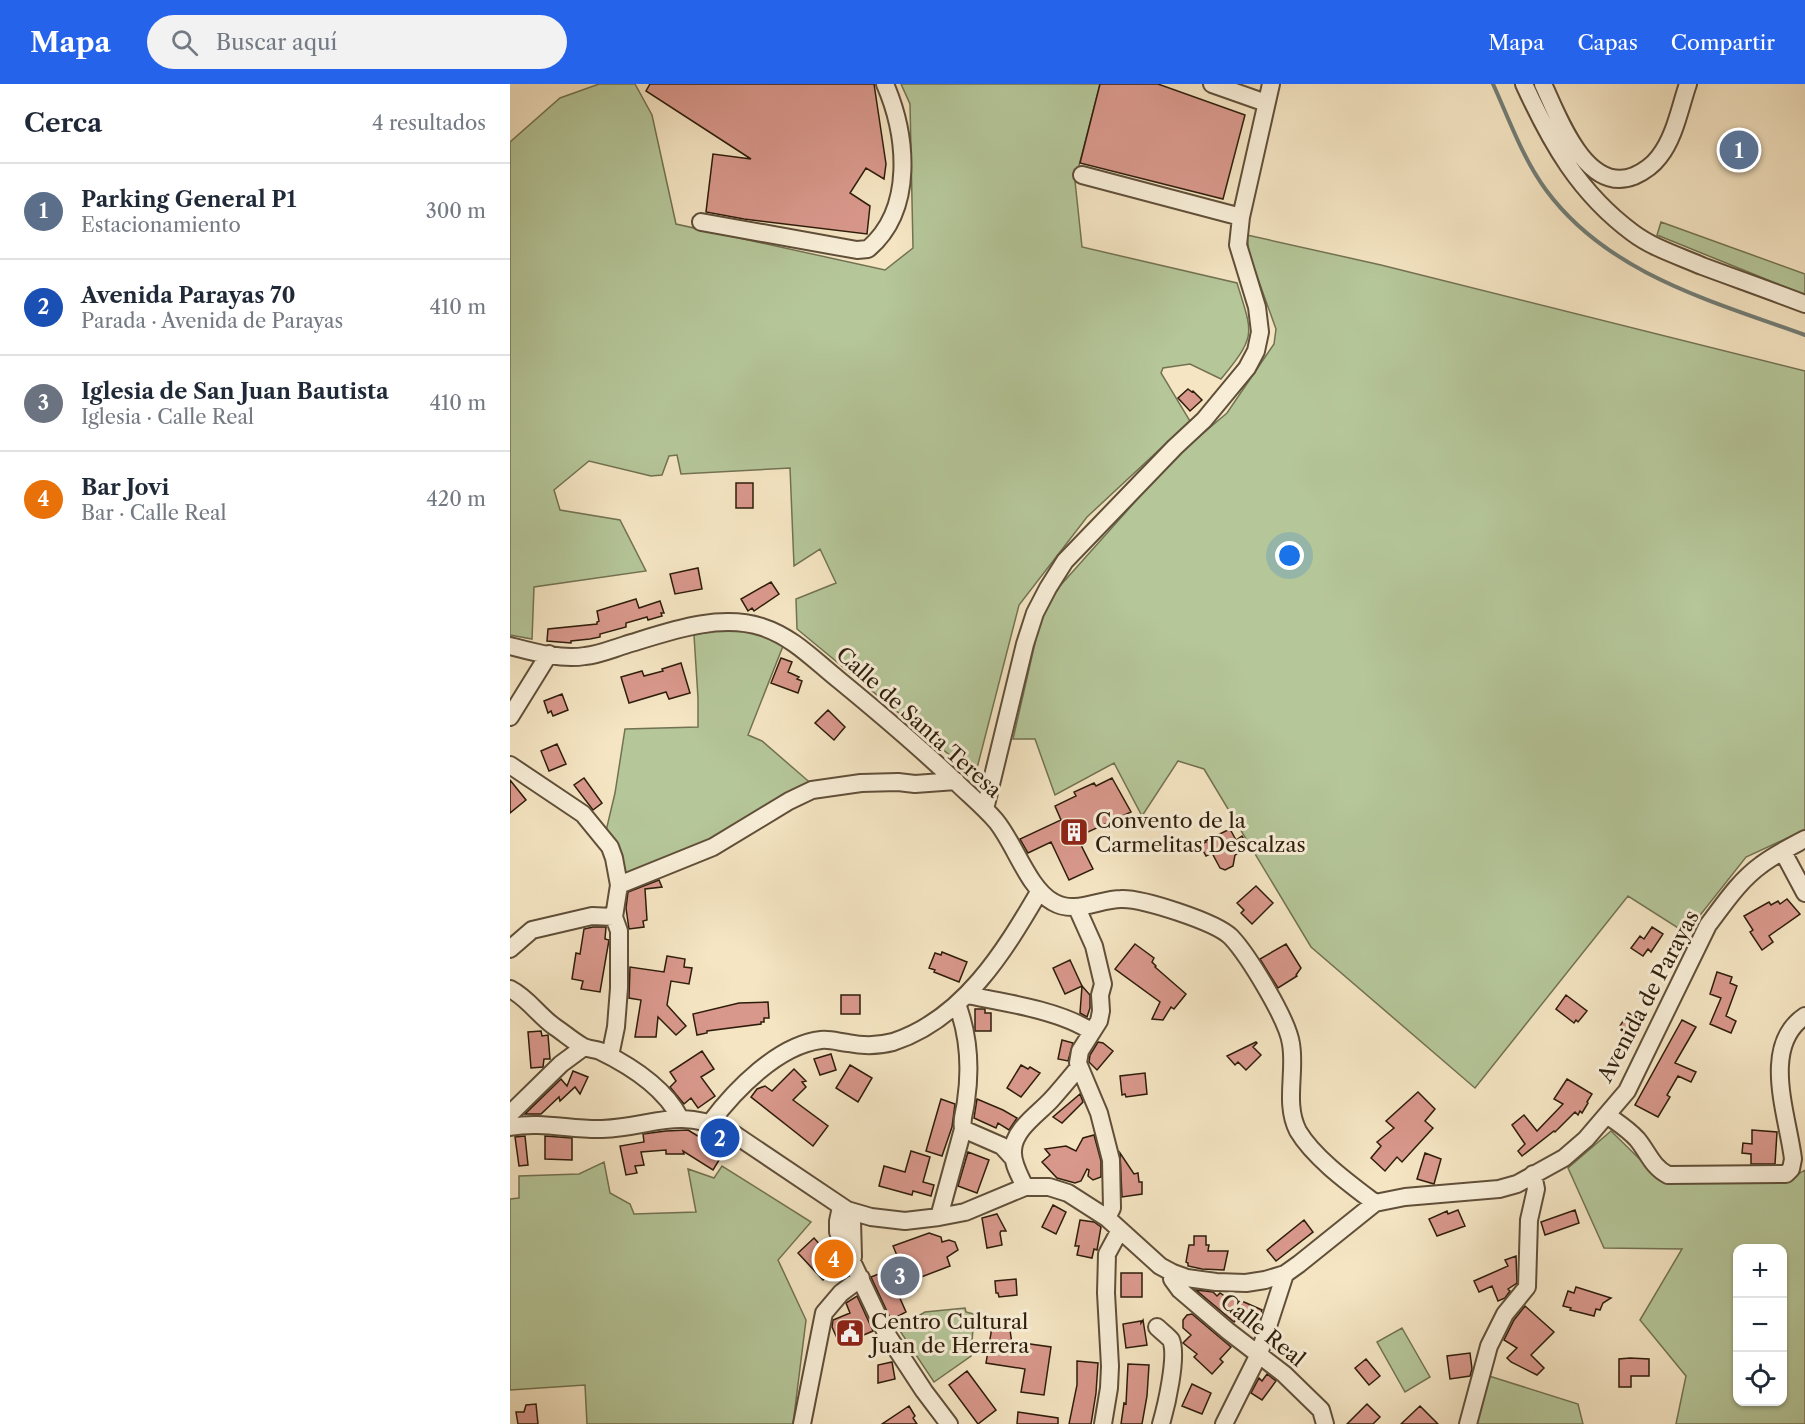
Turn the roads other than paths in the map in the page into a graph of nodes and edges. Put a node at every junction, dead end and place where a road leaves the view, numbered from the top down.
1 (885, 84) edge
2 (1212, 84) edge
3 (1271, 84) edge
4 (1524, 84) edge
5 (1543, 84) edge
6 (1688, 84) edge
7 (1266, 102) junction
8 (1082, 174) dead end
9 (1241, 217) junction
10 (701, 222) dead end
11 (1805, 304) edge
12 (510, 645) edge
13 (549, 654) junction
14 (510, 717) edge
15 (510, 765) edge
16 (956, 782) junction
17 (985, 810) junction
18 (1805, 839) edge
19 (1783, 852) junction
20 (619, 885) junction
21 (1039, 892) junction
22 (1805, 893) edge
23 (1077, 908) junction
24 (614, 917) junction
25 (510, 949) edge
26 (510, 989) edge
27 (962, 1000) junction
28 (1805, 1016) edge
29 (1092, 1032) junction
30 (584, 1047) junction
31 (610, 1056) junction
32 (1079, 1067) junction
33 (510, 1114) edge
34 (1607, 1115) junction
35 (680, 1118) junction
36 (710, 1123) junction
37 (510, 1127) edge
38 (963, 1129) junction
39 (1013, 1158) junction
40 (1533, 1174) junction
41 (1025, 1187) junction
42 (1375, 1203) junction
43 (844, 1209) junction
44 (939, 1217) junction
45 (878, 1218) junction
46 (1107, 1218) junction
47 (1120, 1230) junction
48 (853, 1235) junction
49 (857, 1271) junction
50 (1173, 1273) junction
51 (1285, 1274) junction
52 (1157, 1327) dead end
53 (1259, 1354) junction
54 (1323, 1417) edge
55 (802, 1424) edge
56 (949, 1424) edge
57 (1103, 1424) edge
58 (1161, 1424) edge
59 (1224, 1424) edge
60 (1335, 1424) edge
61 (1468, 1424) edge

1 - 10 street
2 - 7 street
3 - 7 street
4 - 11 street
5 - 6 street
7 - 9 street
8 - 9 street
9 - 17 street
12 - 13 street, Calle de Santa Teresa
13 - 14 street
13 - 16 street, Calle de Santa Teresa
15 - 20 street
16 - 17 street, Calle de Santa Teresa
16 - 20 street
17 - 21 street, Calle de Santa Teresa
18 - 19 street, Avenida de Parayas
19 - 22 street
19 - 34 street, Avenida de Parayas
20 - 24 street
21 - 23 street
21 - 27 street
23 - 29 street
23 - 42 street
24 - 25 street
24 - 31 street
26 - 30 street
27 - 29 street
27 - 36 street
27 - 38 street
28 - 34 street
29 - 32 street
30 - 31 street
30 - 33 street
31 - 35 street
32 - 39 street
32 - 46 street
34 - 40 street, Avenida de Parayas
35 - 36 street, Avenida de Parayas
35 - 37 street, Avenida de Parayas
36 - 43 street, Avenida de Parayas
38 - 39 street
38 - 44 street
39 - 41 street
40 - 42 street, Avenida de Parayas
40 - 61 street
41 - 44 street, Avenida de Parayas
41 - 46 street, Avenida de Parayas
42 - 51 street, Avenida de Parayas
43 - 45 street, Avenida de Parayas
43 - 48 street
43 - 49 street
44 - 45 street, Avenida de Parayas
45 - 48 street
46 - 47 street, Avenida de Parayas
47 - 50 street, Avenida de Parayas
47 - 57 street
48 - 49 street
49 - 55 street
49 - 56 street
50 - 51 street, Avenida de Parayas
50 - 53 street, Calle Real
51 - 53 street
52 - 58 street
53 - 54 street, Calle Real
53 - 59 street
54 - 60 street, Calle Real

